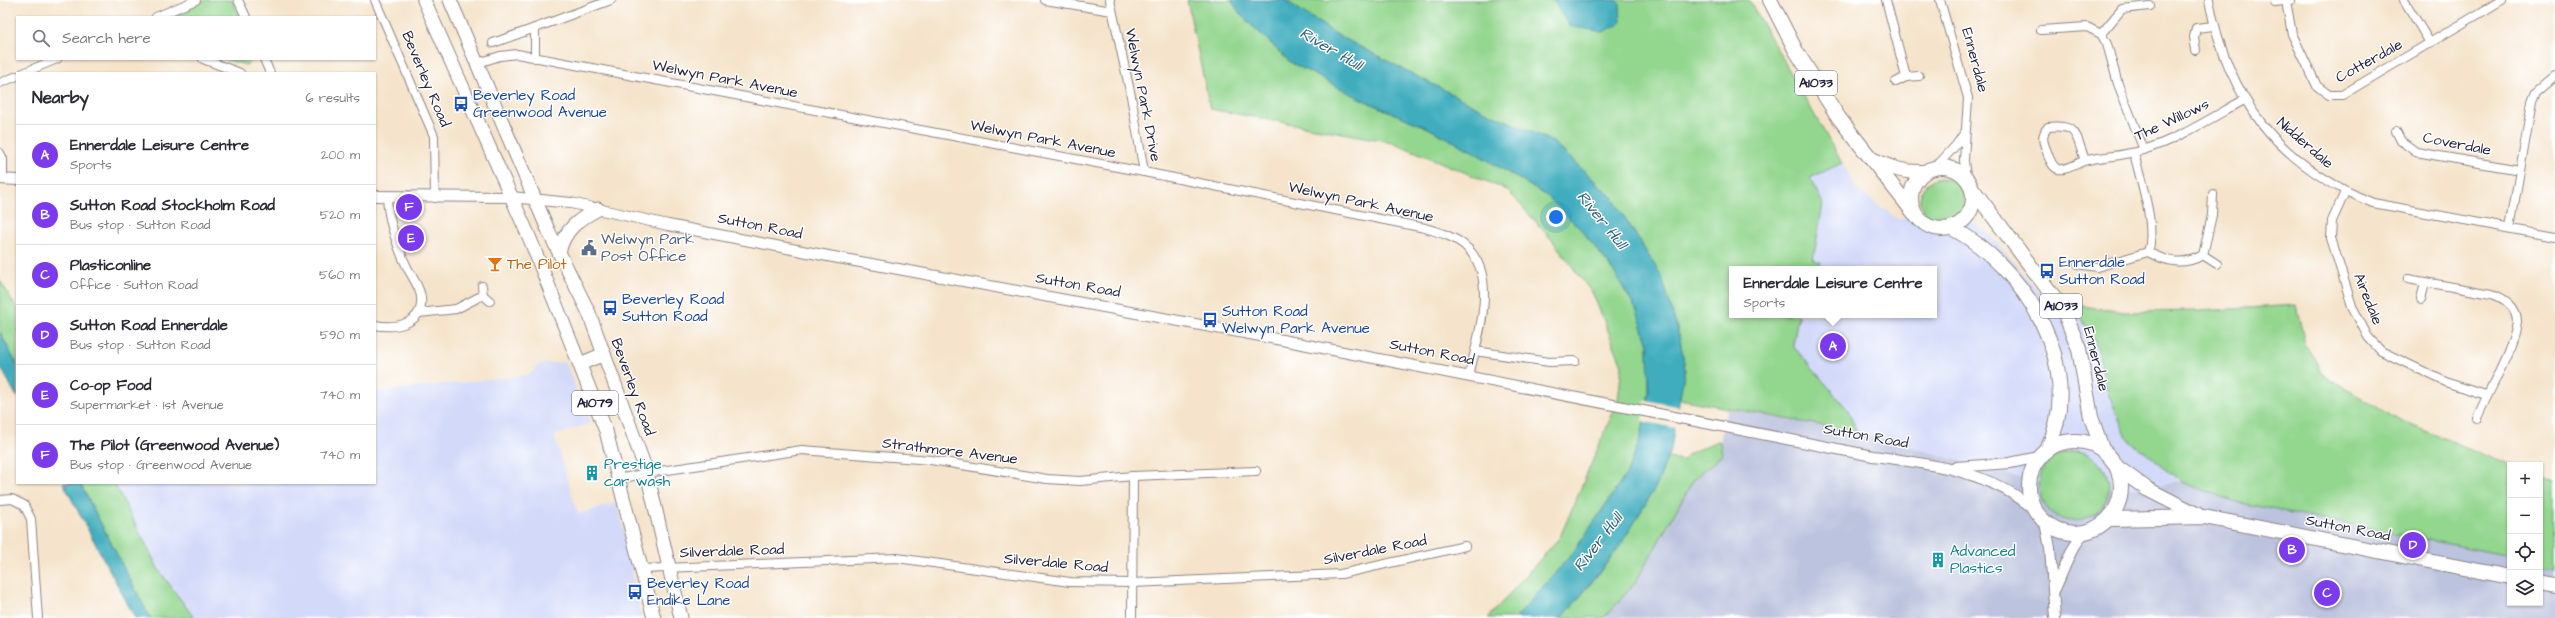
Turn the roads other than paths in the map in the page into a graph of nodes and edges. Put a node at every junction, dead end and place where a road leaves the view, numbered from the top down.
1 (196, 0) edge
2 (238, 0) edge
3 (375, 0) edge
4 (424, 0) edge
5 (450, 0) edge
6 (611, 0) edge
7 (1045, 0) edge
8 (1110, 0) edge
9 (1770, 0) edge
10 (1886, 0) edge
11 (1940, 0) edge
12 (2209, 0) edge
13 (2404, 0) edge
14 (2502, 0) edge
15 (2289, 1) edge
16 (2275, 2) dead end
17 (2150, 6) dead end
18 (1112, 11) junction
19 (158, 16) edge
20 (246, 16) edge
21 (2214, 26) junction
22 (535, 28) junction
23 (2041, 30) dead end
24 (2101, 34) junction
25 (493, 43) dead end
26 (2430, 43) junction
27 (2196, 50) dead end
28 (535, 58) junction
29 (55, 60) edge
30 (206, 60) edge
31 (264, 60) edge
32 (478, 63) junction
33 (25, 72) edge
34 (237, 72) edge
35 (270, 72) edge
36 (16, 76) edge
37 (1919, 76) dead end
38 (2555, 76) edge
39 (1906, 78) junction
40 (1896, 82) dead end
41 (0, 83) edge
42 (2244, 100) junction
43 (1967, 130) junction
44 (2396, 131) dead end
45 (2144, 150) junction
46 (0, 153) edge
47 (2134, 153) junction
48 (1872, 159) junction
49 (2085, 160) junction
50 (1930, 170) junction
51 (2520, 170) junction
52 (1144, 172) junction
53 (1, 179) edge
54 (16, 180) edge
55 (1969, 183) junction
56 (2345, 192) junction
57 (2213, 194) dead end
58 (376, 196) edge
59 (387, 197) junction
60 (511, 197) junction
61 (435, 198) junction
62 (535, 199) junction
63 (598, 209) junction
64 (1914, 213) junction
65 (1952, 228) junction
66 (2510, 228) junction
67 (2555, 237) edge
68 (559, 252) junction
69 (2148, 252) junction
70 (2203, 255) junction
71 (2078, 264) dead end
72 (2217, 264) dead end
73 (2408, 279) dead end
74 (2425, 283) junction
75 (482, 286) dead end
76 (483, 295) junction
77 (2422, 299) dead end
78 (490, 301) dead end
79 (419, 313) junction
80 (376, 325) edge
81 (1474, 351) junction
82 (604, 354) junction
83 (1575, 361) dead end
84 (580, 364) junction
85 (1469, 376) junction
86 (2486, 396) junction
87 (2477, 418) dead end
88 (2102, 449) junction
89 (2043, 453) junction
90 (1952, 467) junction
91 (2118, 468) junction
92 (1256, 471) dead end
93 (647, 473) junction
94 (1133, 476) junction
95 (619, 479) junction
96 (0, 500) edge
97 (2034, 510) junction
98 (2204, 517) junction
99 (2110, 519) junction
100 (2044, 522) junction
101 (2083, 533) junction
102 (1465, 546) dead end
103 (667, 568) junction
104 (643, 569) junction
105 (2507, 576) edge
106 (1132, 583) junction
107 (2543, 584) edge
108 (2555, 586) edge
109 (2054, 591) junction
110 (38, 618) edge
111 (654, 618) edge
112 (681, 618) edge
113 (1132, 618) edge
114 (2055, 618) edge

1 - 19 street
2 - 20 street
3 - 61 street, Beverley Road
4 - 60 main road, Beverley Road / A1079
5 - 32 main road, Beverley Road / A1079
6 - 22 street
7 - 18 street
8 - 18 street, Welwyn Park Drive
9 - 48 highway, A1033
10 - 39 street
11 - 43 street, Ennerdale
12 - 21 street, Nidderdale
13 - 26 street
14 - 26 street, Cotterdale
15 - 16 street, Cotterdale
15 - 26 street, Cotterdale
17 - 24 street
18 - 52 street, Welwyn Park Drive
21 - 27 street
21 - 42 street, Nidderdale
22 - 25 street
22 - 28 street
23 - 24 street
24 - 45 street
28 - 32 street, Welwyn Park Avenue
28 - 52 street, Welwyn Park Avenue
29 - 33 street
30 - 34 street
31 - 35 street
32 - 62 main road, Beverley Road / A1079
36 - 41 street
37 - 39 street
38 - 51 street
39 - 40 street
42 - 45 street, The Willows
42 - 56 street, Nidderdale
43 - 50 street
43 - 55 street, Ennerdale
44 - 51 street, Coverdale
45 - 47 street, The Willows
46 - 53 street
47 - 49 street, The Willows
47 - 69 street
48 - 50 highway, A1033
48 - 64 highway, A1033
49 - 49 street, The Willows
50 - 55 highway
50 - 64 highway
51 - 66 street
52 - 81 street, Welwyn Park Avenue
53 - 54 street
55 - 65 highway
55 - 88 highway, Ennerdale / A1033
56 - 66 street, Nidderdale
56 - 86 street, Airedale
57 - 70 street
58 - 59 street, Sutton Road
59 - 61 street, Sutton Road
59 - 79 street
60 - 61 street, Sutton Road
60 - 62 street, Sutton Road
60 - 84 main road, Beverley Road / A1079
62 - 63 street, Sutton Road
62 - 68 main road, Beverley Road / A1079
63 - 68 main road
63 - 85 street, Sutton Road
64 - 65 highway
65 - 89 highway, A1033
66 - 67 street, Nidderdale
68 - 82 main road, Beverley Road / A1079
69 - 70 street
69 - 71 street
70 - 72 street
73 - 74 street
74 - 77 street
74 - 86 street
75 - 76 street
76 - 78 street
76 - 79 street
79 - 80 street
81 - 83 street
81 - 85 street, Welwyn Park Avenue
82 - 84 main road
82 - 93 main road, Beverley Road / A1079
84 - 95 main road, Beverley Road / A1079
85 - 90 street, Sutton Road
86 - 87 street
88 - 89 highway
88 - 91 highway
89 - 90 street
89 - 97 highway
90 - 97 street, Sutton Road
91 - 98 highway
91 - 99 highway
92 - 94 street, Strathmore Avenue
93 - 94 street, Strathmore Avenue
93 - 95 street, Strathmore Avenue
93 - 103 main road, Beverley Road / A1079
94 - 106 street
95 - 104 main road, Beverley Road / A1079
96 - 110 street
97 - 100 highway
98 - 99 highway
98 - 105 highway, Sutton Road
99 - 101 highway
100 - 101 highway
100 - 109 street
101 - 109 street
102 - 106 street, Silverdale Road
103 - 104 street, Silverdale Road
103 - 106 street, Silverdale Road
103 - 112 main road, Beverley Road / A1079
104 - 111 main road, Beverley Road / A1079
106 - 113 street
107 - 108 highway
109 - 114 street

